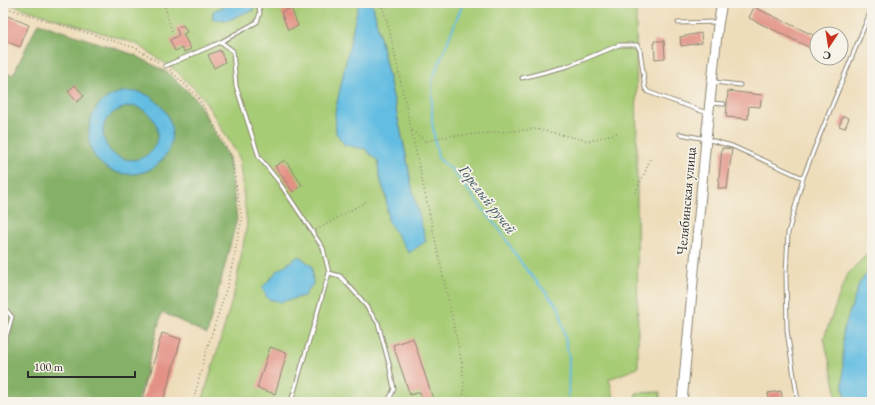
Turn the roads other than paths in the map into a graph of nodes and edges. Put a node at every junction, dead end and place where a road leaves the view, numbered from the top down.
1 (258, 3) edge
2 (722, 3) edge
3 (872, 8) edge
4 (719, 22) junction
5 (678, 23) dead end
6 (221, 42) junction
7 (165, 66) road end
8 (522, 78) dead end
9 (712, 82) junction
10 (740, 85) dead end
11 (710, 102) junction
12 (724, 104) dead end
13 (709, 114) junction
14 (680, 134) dead end
15 (706, 139) junction
16 (803, 178) junction
17 (329, 272) junction
18 (3, 306) edge
19 (3, 347) edge
20 (291, 402) edge
21 (388, 402) edge
22 (682, 402) edge
23 (798, 402) edge

1 - 6 lane
2 - 4 street, Челябинская улица
3 - 16 lane
4 - 5 lane
4 - 9 street, Челябинская улица
6 - 7 lane
6 - 17 lane
8 - 13 lane
9 - 10 lane
9 - 11 street, Челябинская улица
11 - 12 lane
11 - 13 street, Челябинская улица
13 - 15 street, Челябинская улица
14 - 15 lane
15 - 16 lane
15 - 22 street, Челябинская улица
16 - 23 lane
17 - 20 lane
17 - 21 lane
18 - 19 lane

